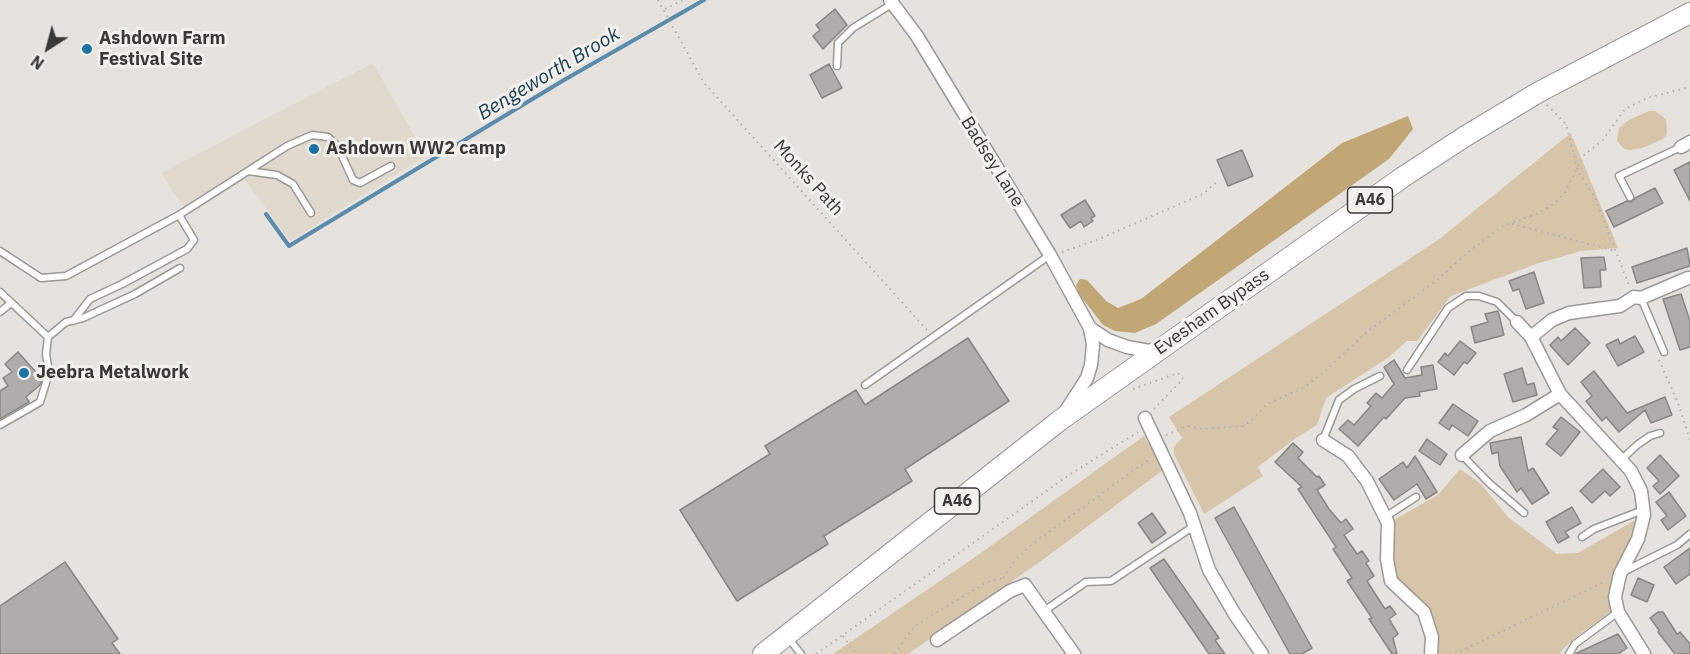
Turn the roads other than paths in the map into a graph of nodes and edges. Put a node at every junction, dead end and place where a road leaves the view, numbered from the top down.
1 (891, 2) edge
2 (1690, 13) edge
3 (837, 66) dead end
4 (1685, 144) edge
5 (391, 166) dead end
6 (248, 171) junction
7 (1630, 197) dead end
8 (311, 213) dead end
9 (179, 215) junction
10 (0, 251) edge
11 (1050, 256) junction
12 (180, 268) dead end
13 (1688, 278) dead end
14 (0, 292) edge
15 (1637, 297) junction
16 (11, 303) junction
17 (0, 312) edge
18 (73, 321) junction
19 (1517, 322) joint
20 (1090, 328) junction
21 (48, 337) junction
22 (1531, 337) junction
23 (1155, 352) junction
24 (1664, 352) dead end
25 (1407, 370) dead end
26 (1380, 376) dead end
27 (865, 385) dead end
28 (1560, 394) junction
29 (1059, 421) junction
30 (1146, 422) road end
31 (0, 425) edge
32 (1660, 433) dead end
33 (1323, 440) joint
34 (1462, 455) joint
35 (1621, 460) junction
36 (1416, 497) dead end
37 (1644, 510) junction
38 (1524, 513) dead end
39 (1385, 517) junction
40 (1194, 525) junction
41 (1690, 534) edge
42 (1582, 537) dead end
43 (1620, 574) junction
44 (1043, 612) junction
45 (1618, 612) junction
46 (787, 636) junction
47 (937, 640) dead end
48 (763, 654) edge
49 (801, 654) edge
50 (1074, 654) edge
51 (1262, 654) edge
52 (1431, 654) edge
53 (1569, 654) edge
54 (1644, 654) edge

1 - 3 lane
1 - 11 street, Badsey Lane
2 - 23 highway, Evesham Bypass / A46
4 - 7 lane
5 - 6 lane
6 - 8 lane
6 - 9 lane
9 - 10 lane
9 - 18 lane
11 - 20 street, Badsey Lane
11 - 27 lane
12 - 18 lane
13 - 15 street
14 - 16 lane
15 - 22 street
15 - 24 lane
16 - 17 lane
16 - 21 lane
18 - 21 lane
19 - 22 street
19 - 25 lane
20 - 23 street
20 - 29 street, Badsey Lane
21 - 31 lane
22 - 28 street
23 - 29 highway, Evesham Bypass / A46
26 - 33 lane
28 - 34 street
28 - 35 street
29 - 46 highway, Evesham Bypass / A46
30 - 40 street
32 - 35 lane
33 - 39 street
34 - 38 lane
35 - 37 street
36 - 39 lane
37 - 42 lane
37 - 43 street
39 - 52 street
40 - 44 lane
40 - 51 street
41 - 43 lane
43 - 45 street
44 - 47 street
44 - 50 street
45 - 53 lane
45 - 54 street
46 - 48 highway, Evesham Bypass / A46
46 - 49 lane

